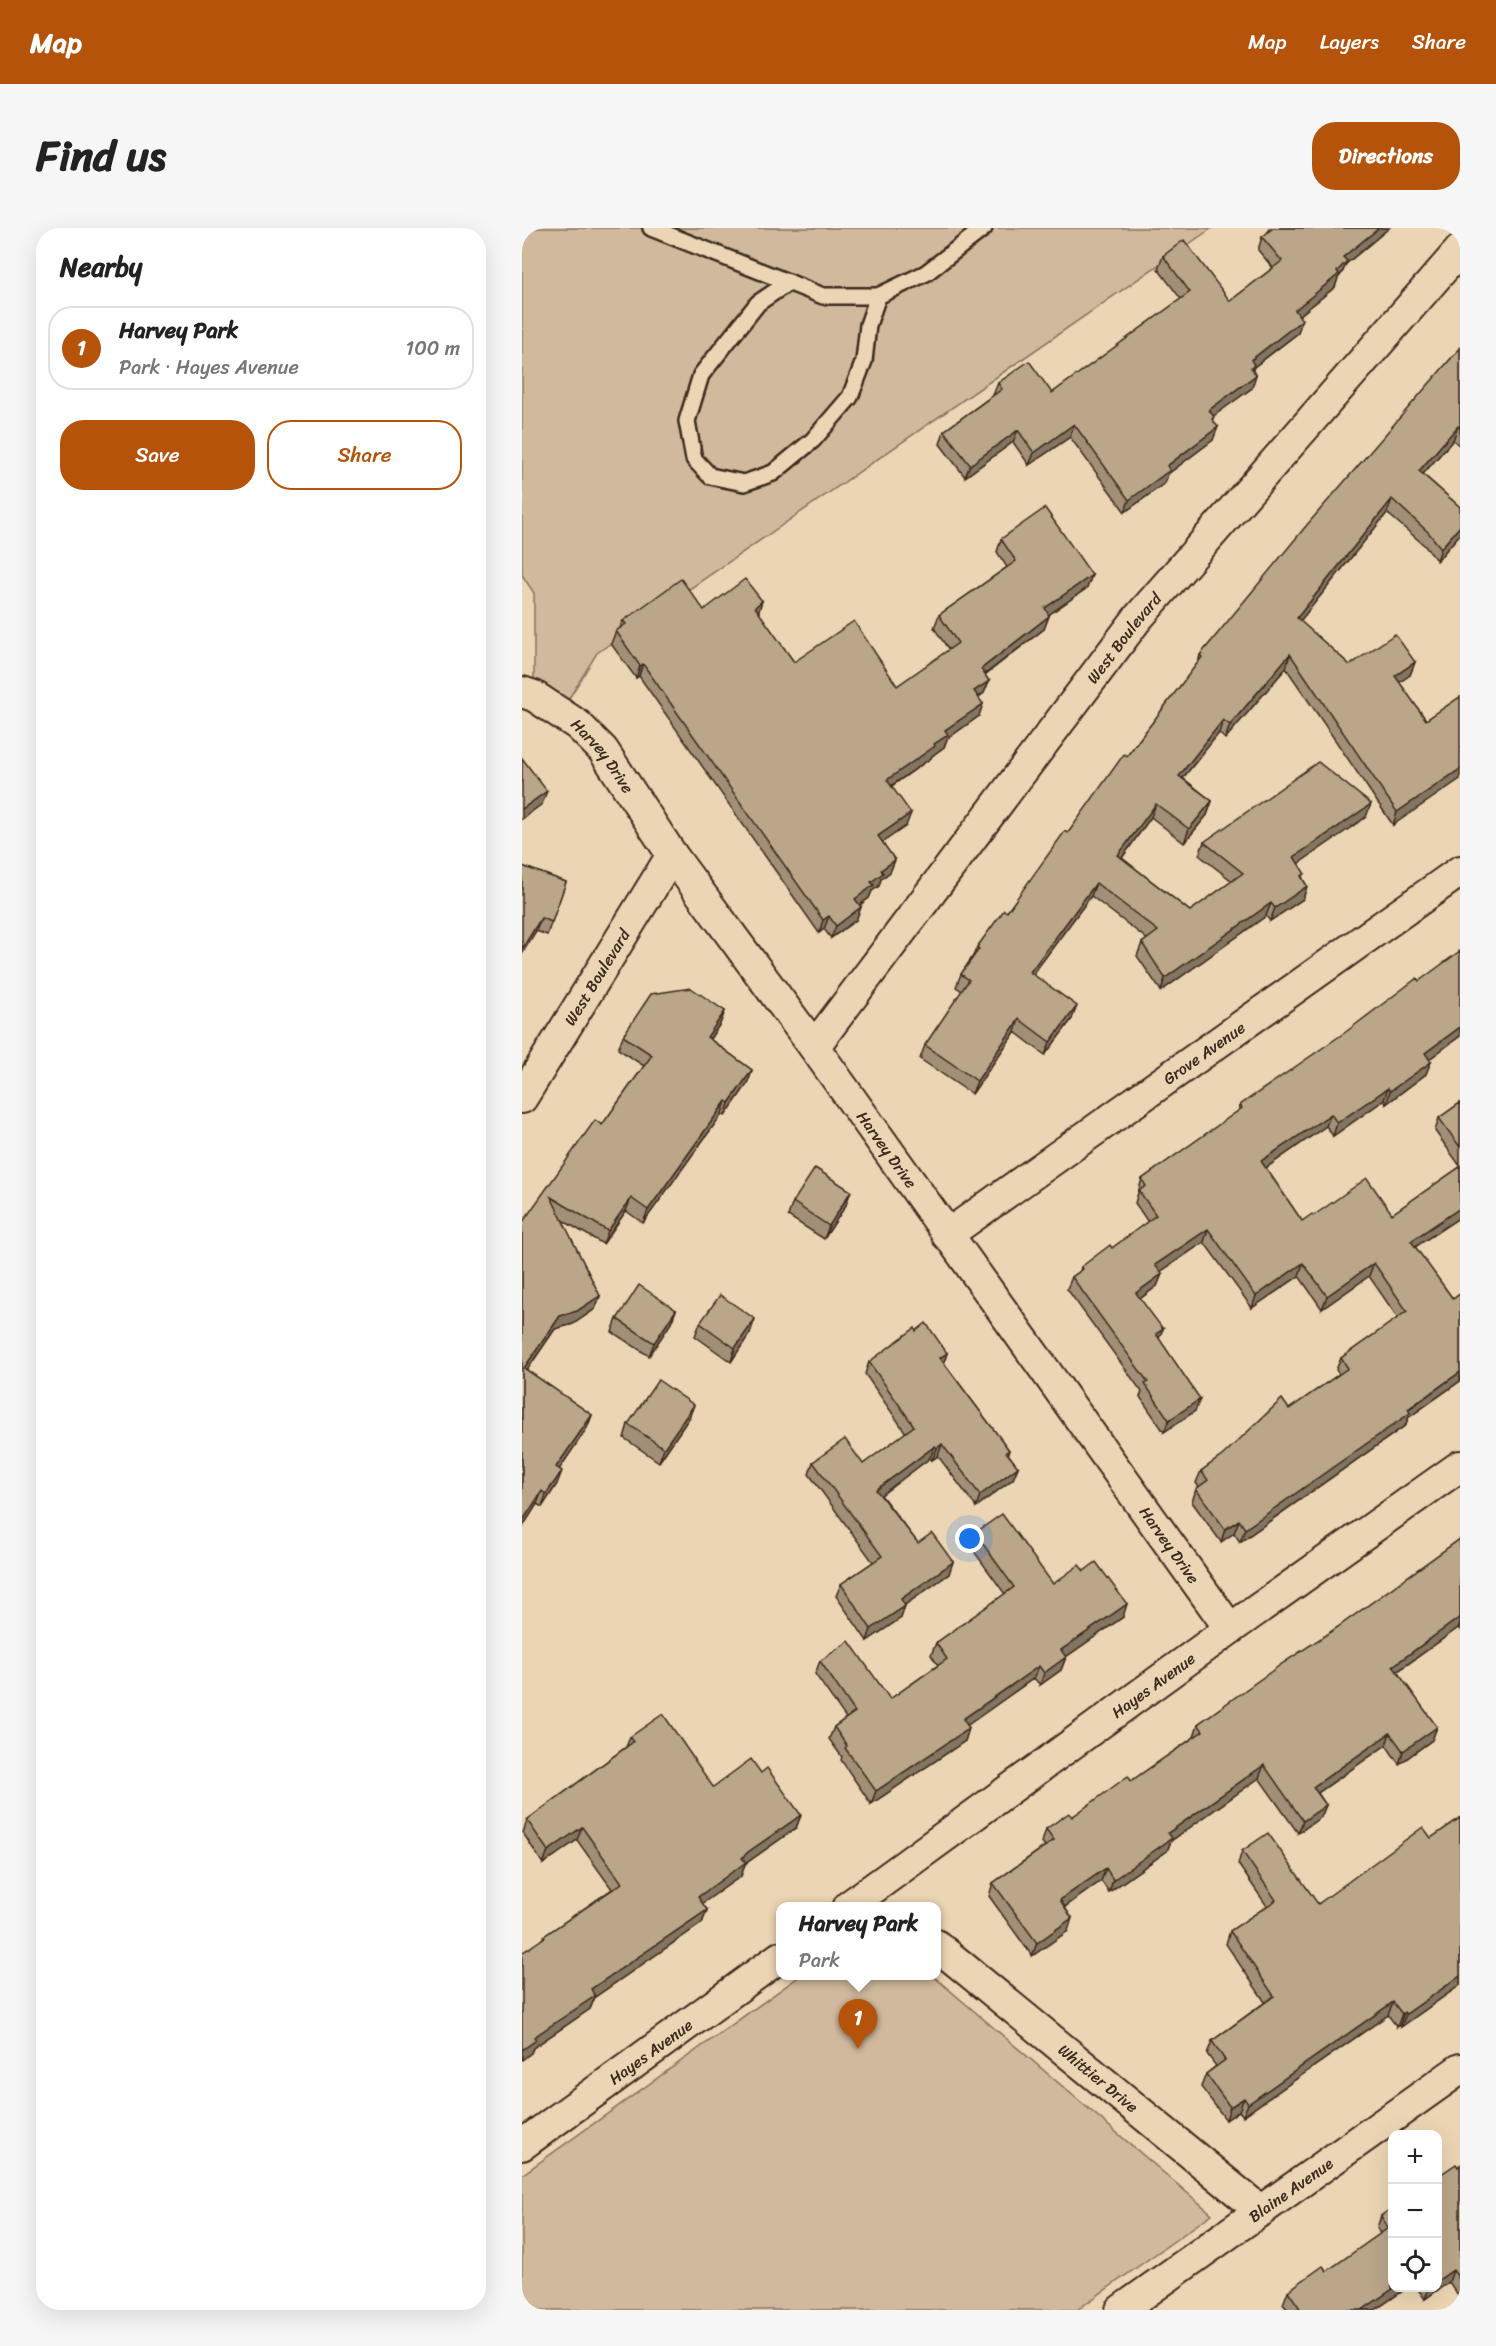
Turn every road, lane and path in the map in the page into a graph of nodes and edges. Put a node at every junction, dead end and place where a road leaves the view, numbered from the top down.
1 (651, 228) edge
2 (984, 228) edge
3 (1460, 250) edge
4 (789, 282) junction
5 (878, 296) junction
6 (522, 692) edge
7 (672, 855) junction
8 (1460, 871) edge
9 (814, 1047) junction
10 (522, 1098) edge
11 (947, 1235) junction
12 (1460, 1466) edge
13 (1230, 1629) junction
14 (869, 1901) edge
15 (941, 1950) edge
16 (776, 1960) edge
17 (1460, 2068) edge
18 (522, 2145) edge
19 (1261, 2211) junction
20 (1121, 2310) edge

1 - 4 lane
2 - 5 lane
3 - 9 street, West Boulevard
4 - 5 lane
4 - 5 lane
6 - 7 street, Harvey Drive
7 - 9 street, Harvey Drive
7 - 10 street, West Boulevard
8 - 11 street, Grove Avenue
9 - 11 street, Harvey Drive
11 - 13 street, Harvey Drive
12 - 13 street, Hayes Avenue
13 - 14 street, Hayes Avenue
15 - 19 street, Whittier Drive
16 - 18 street, Hayes Avenue
17 - 19 street, Blaine Avenue
19 - 20 street, Blaine Avenue

